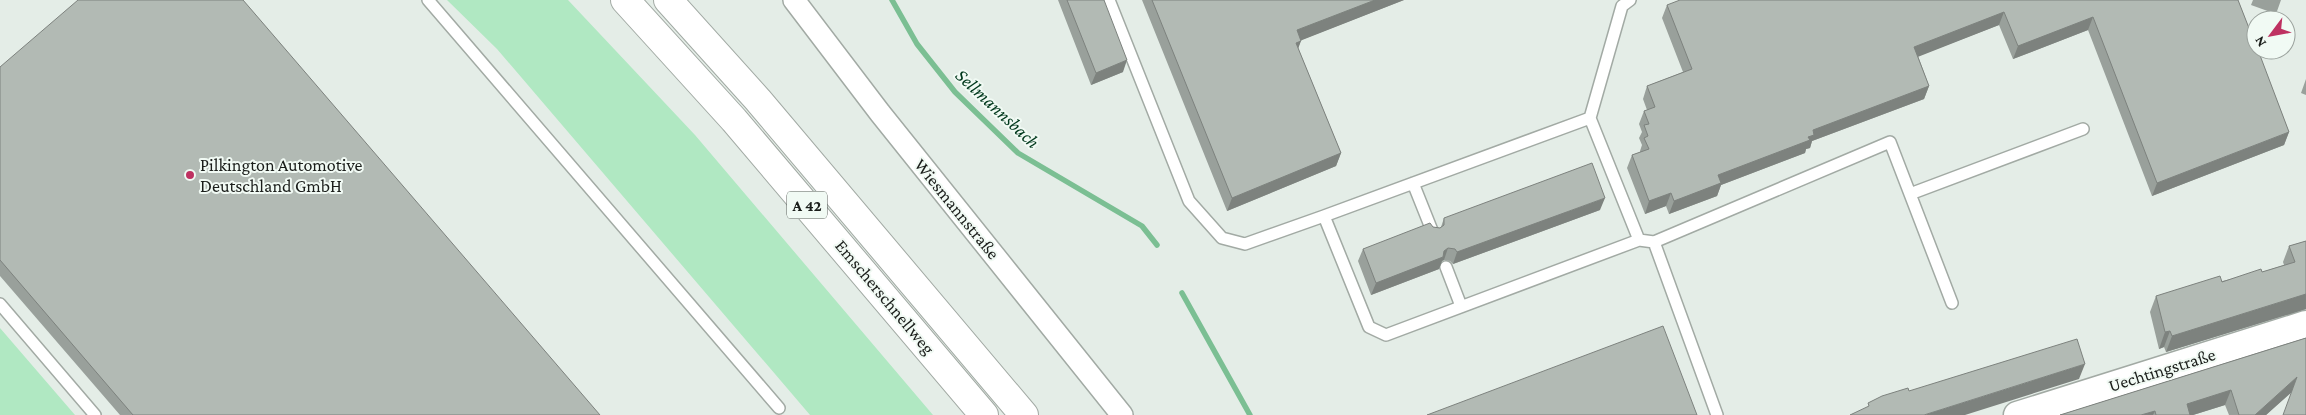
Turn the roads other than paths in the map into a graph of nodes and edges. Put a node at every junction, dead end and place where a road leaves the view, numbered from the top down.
1 (428, 0) edge
2 (626, 0) edge
3 (668, 0) edge
4 (794, 0) edge
5 (1109, 0) edge
6 (1630, 0) edge
7 (1590, 118) junction
8 (2083, 130) dead end
9 (1412, 183) junction
10 (1910, 194) junction
11 (1324, 216) junction
12 (1433, 233) edge
13 (1639, 240) junction
14 (1654, 242) junction
15 (1446, 267) edge
16 (0, 304) edge
17 (1952, 304) dead end
18 (1461, 306) junction
19 (2306, 324) edge
20 (779, 408) dead end
21 (96, 415) edge
22 (984, 415) edge
23 (1024, 415) edge
24 (1122, 415) edge
25 (1717, 415) edge
26 (2017, 415) edge

1 - 20 lane
2 - 22 highway, Emscherschnellweg / A 42
3 - 23 highway, Emscherschnellweg / A 42
4 - 24 street, Wiesmannstraße
5 - 11 lane
6 - 7 lane
7 - 9 lane
7 - 13 lane
8 - 10 lane
9 - 11 lane
9 - 12 lane
10 - 14 lane
10 - 17 lane
11 - 18 lane
13 - 14 lane
13 - 18 lane
14 - 25 lane
15 - 18 lane
16 - 21 lane
19 - 26 street, Uechtingstraße

